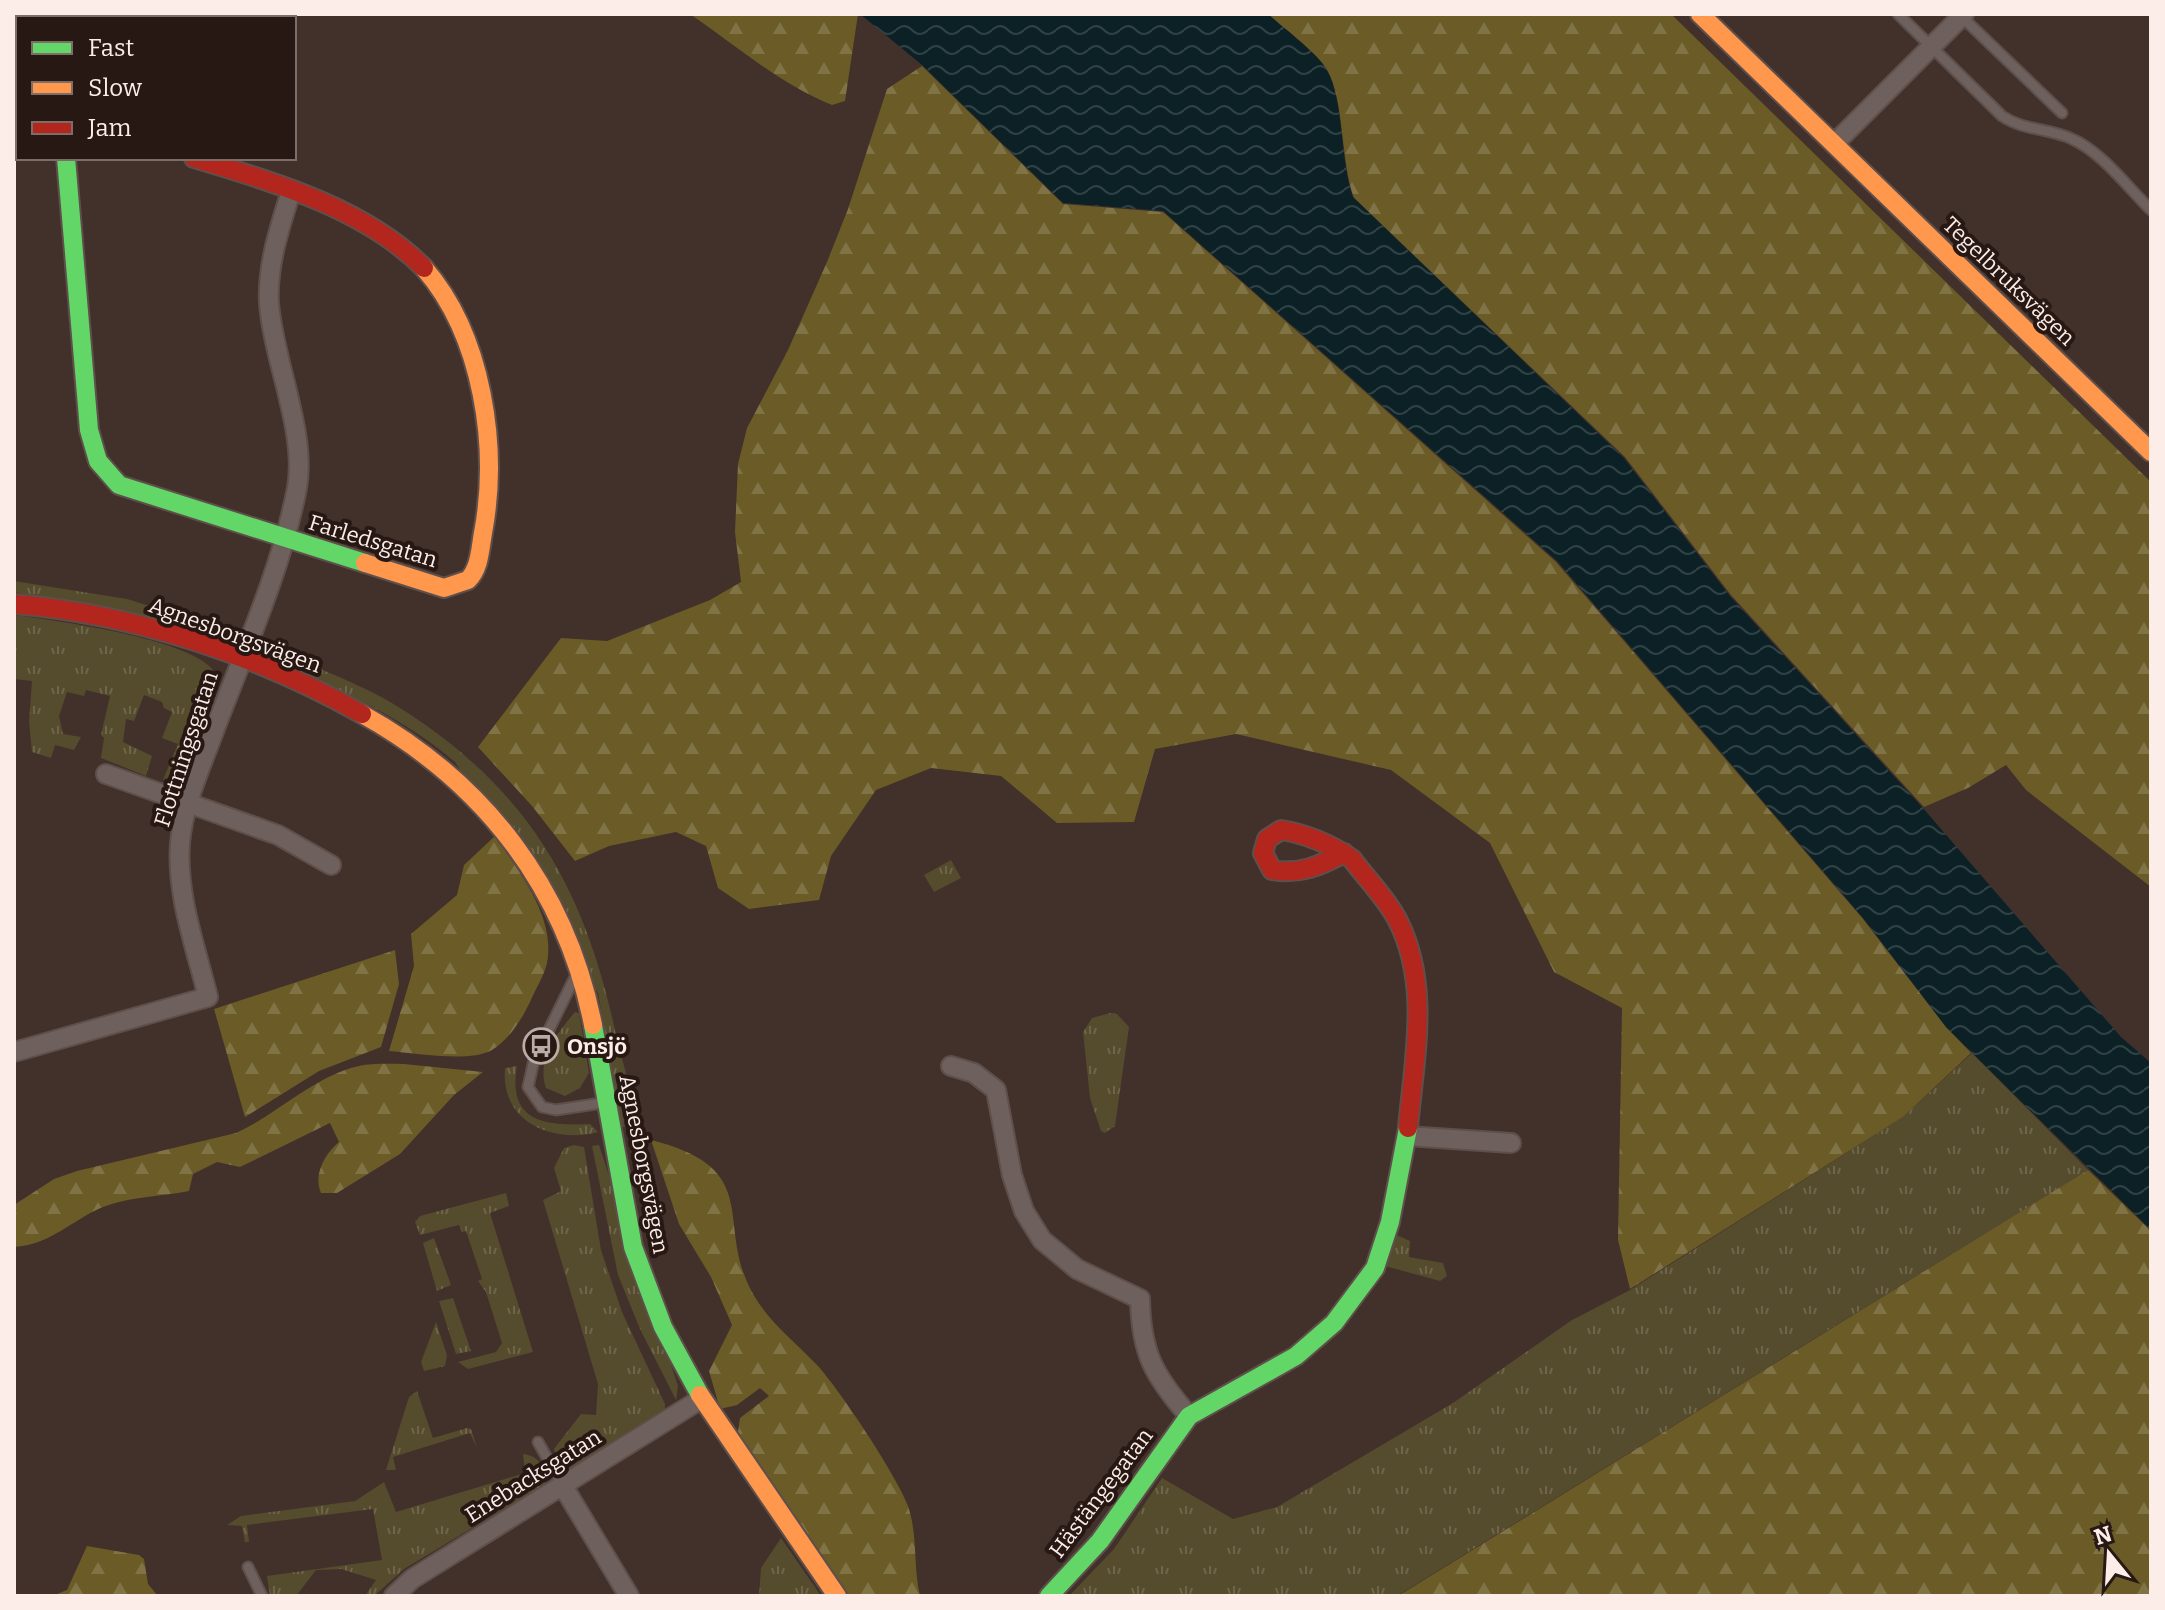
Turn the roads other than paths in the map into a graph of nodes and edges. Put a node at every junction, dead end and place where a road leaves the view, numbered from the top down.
1 (1700, 14) edge
2 (1898, 14) edge
3 (1961, 15) edge
4 (1931, 46) junction
5 (2062, 113) dead end
6 (1834, 144) junction
7 (66, 160) edge
8 (200, 160) edge
9 (291, 191) junction
10 (2151, 210) edge
11 (2151, 452) edge
12 (283, 538) junction
13 (14, 604) edge
14 (241, 658) junction
15 (106, 774) dead end
16 (189, 801) junction
17 (1344, 853) dead end
18 (331, 865) dead end
19 (579, 967) junction
20 (14, 1052) edge
21 (951, 1066) dead end
22 (606, 1103) junction
23 (1407, 1136) junction
24 (1511, 1143) dead end
25 (701, 1399) junction
26 (1189, 1416) junction
27 (538, 1442) dead end
28 (563, 1486) junction
29 (248, 1567) dead end
30 (262, 1596) edge
31 (394, 1596) edge
32 (629, 1596) edge
33 (837, 1596) edge
34 (1049, 1596) edge

1 - 6 street, Tegelbruksvägen
2 - 4 lane
3 - 4 street
3 - 5 lane
4 - 6 street
4 - 10 lane
6 - 11 street, Tegelbruksvägen
7 - 12 street, Farledsgatan
8 - 9 street, Farledsgatan
9 - 12 street, Flottningsgatan
9 - 12 street, Farledsgatan
12 - 14 street, Flottningsgatan
13 - 14 street, Agnesborgsvägen
14 - 16 street, Flottningsgatan
14 - 19 street, Agnesborgsvägen
15 - 16 street
16 - 18 street
16 - 20 street, Flottningsgatan
17 - 23 street, Hästängegatan
19 - 22 street, Agnesborgsvägen
19 - 22 lane
21 - 26 street
22 - 25 street, Agnesborgsvägen
23 - 24 street
23 - 26 street, Hästängegatan
25 - 28 street, Enebacksgatan
25 - 33 street, Agnesborgsvägen
26 - 34 street, Hästängegatan
27 - 28 lane
28 - 31 street, Enebacksgatan
28 - 32 street
29 - 30 lane

